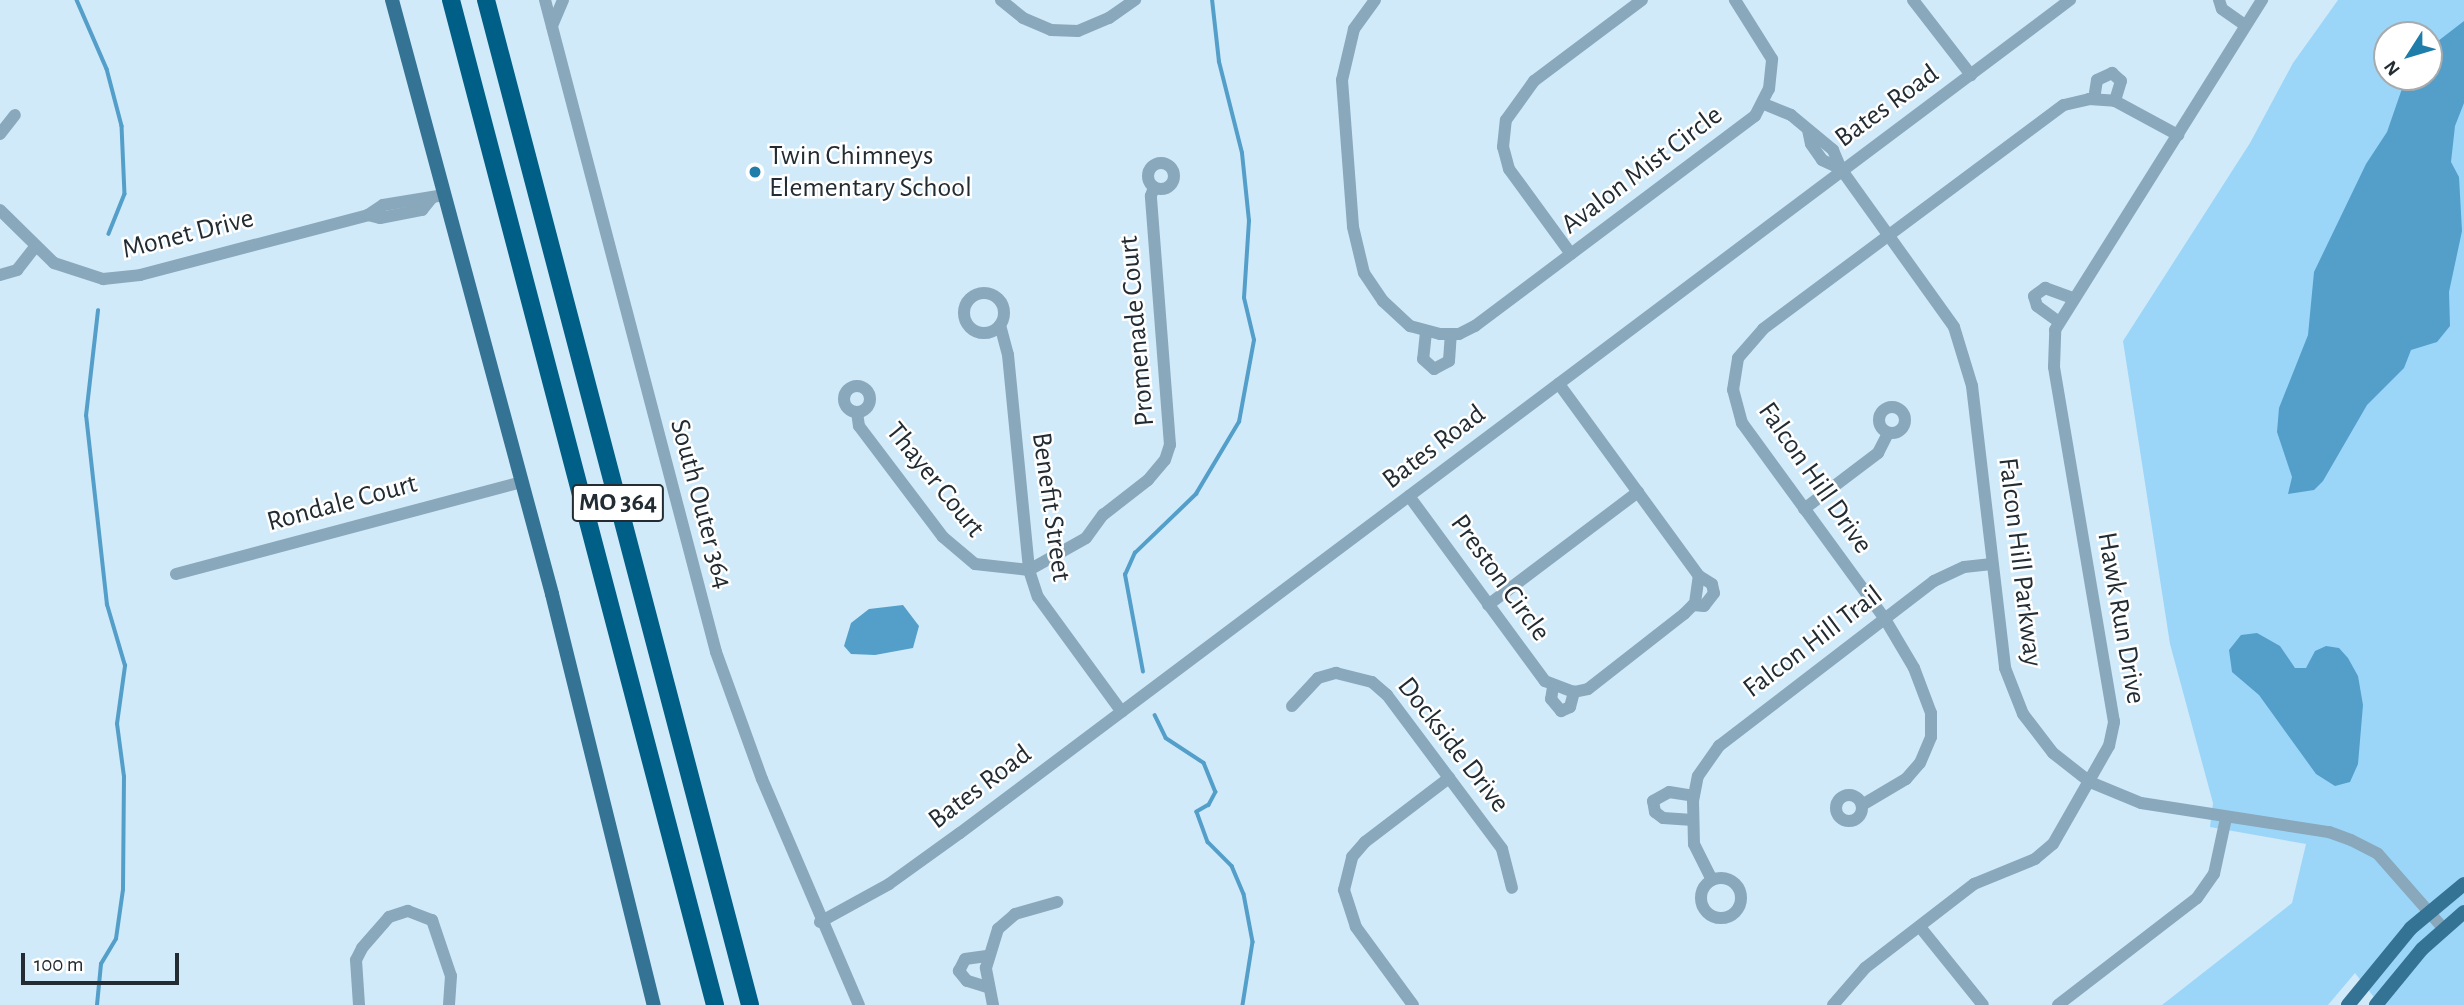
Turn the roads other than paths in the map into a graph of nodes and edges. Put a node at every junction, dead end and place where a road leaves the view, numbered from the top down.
1 (392, 0) edge
2 (451, 0) edge
3 (486, 0) edge
4 (545, 0) edge
5 (563, 0) edge
6 (1001, 0) edge
7 (1135, 0) edge
8 (1375, 0) edge
9 (1642, 0) edge
10 (1735, 0) edge
11 (2070, 0) edge
12 (2219, 0) edge
13 (1918, 2) edge
14 (2257, 2) edge
15 (2245, 26) junction
16 (552, 27) junction
17 (1971, 75) junction
18 (2094, 99) junction
19 (2115, 101) junction
20 (1764, 104) junction
21 (15, 115) dead end
22 (0, 134) edge
23 (2178, 135) junction
24 (1841, 169) junction
25 (1154, 187) dead end
26 (437, 197) junction
27 (0, 211) edge
28 (1889, 236) junction
29 (34, 248) junction
30 (1571, 254) junction
31 (0, 275) edge
32 (2073, 298) junction
33 (2059, 322) junction
34 (1000, 325) dead end
35 (1426, 332) junction
36 (1451, 334) junction
37 (1559, 384) junction
38 (857, 412) dead end
39 (1888, 433) dead end
40 (522, 482) junction
41 (1638, 492) junction
42 (1409, 496) junction
43 (1804, 509) junction
44 (1992, 564) junction
45 (1029, 570) junction
46 (176, 574) dead end
47 (1488, 605) junction
48 (1885, 619) junction
49 (1553, 687) junction
50 (1574, 692) junction
51 (1292, 706) dead end
52 (1122, 712) junction
53 (1449, 778) junction
54 (2090, 782) junction
55 (1694, 796) junction
56 (1862, 805) dead end
57 (2226, 818) junction
58 (1693, 820) junction
59 (1712, 880) dead end
60 (2464, 884) edge
61 (1512, 888) dead end
62 (1056, 902) dead end
63 (2428, 912) junction
64 (2464, 912) edge
65 (820, 922) junction
66 (1920, 927) junction
67 (2443, 928) junction
68 (987, 956) junction
69 (987, 987) junction
70 (359, 1005) edge
71 (449, 1005) edge
72 (654, 1005) edge
73 (716, 1005) edge
74 (750, 1005) edge
75 (859, 1005) edge
76 (993, 1005) edge
77 (1413, 1005) edge
78 (1833, 1005) edge
79 (1983, 1005) edge
80 (2058, 1005) edge
81 (2348, 1005) edge
82 (2376, 1005) edge

1 - 26 main road
2 - 73 highway, MO 364
3 - 74 highway, MO 364
4 - 16 street, South Outer 364
5 - 16 street
6 - 7 street
8 - 35 street, Avalon Mist Circle
9 - 30 street
10 - 20 street, Avalon Mist Circle
11 - 17 street, Bates Road
12 - 15 street
13 - 17 street
14 - 15 street, Hawk Run Drive
15 - 23 street, Hawk Run Drive
16 - 65 street, South Outer 364
17 - 24 street, Bates Road
18 - 19 street, Falcon Hill Drive
18 - 19 street
18 - 28 street, Falcon Hill Drive
19 - 23 street, Falcon Hill Drive
20 - 24 street, Falcon Hill Parkway
20 - 30 street, Avalon Mist Circle
21 - 22 street
23 - 32 street, Hawk Run Drive
24 - 28 street, Falcon Hill Parkway
24 - 37 street, Bates Road
25 - 45 street, Promenade Court
26 - 29 street, Monet Drive
26 - 40 main road
27 - 29 street, Monet Drive
28 - 43 street, Falcon Hill Drive
28 - 44 street, Falcon Hill Parkway
29 - 31 street
30 - 36 street, Avalon Mist Circle
32 - 33 street, Hawk Run Drive
32 - 33 street
33 - 54 street, Hawk Run Drive
34 - 45 street, Benefit Street
35 - 36 street, Avalon Mist Circle
35 - 36 street
37 - 41 street, Preston Circle
37 - 42 street, Bates Road
38 - 45 street, Thayer Court
39 - 43 street
40 - 46 street, Rondale Court
40 - 72 main road
41 - 47 street
41 - 50 street, Preston Circle
42 - 47 street, Preston Circle
42 - 52 street, Bates Road
43 - 48 street, Falcon Hill Drive
44 - 48 street, Falcon Hill Trail
44 - 54 street, Falcon Hill Parkway
45 - 52 street, Benefit Street
47 - 49 street, Preston Circle
48 - 55 street, Falcon Hill Trail
48 - 56 street, Falcon Hill Drive
49 - 50 street
49 - 50 street, Preston Circle
51 - 53 street, Dockside Drive
52 - 65 street, Bates Road
53 - 61 street, Dockside Drive
53 - 77 street
54 - 57 street, Falcon Hill Parkway
54 - 66 street, Hawk Run Drive
55 - 58 street, Falcon Hill Trail
55 - 58 street
57 - 63 street, Falcon Hill Parkway
57 - 80 street
58 - 59 street, Falcon Hill Trail
60 - 63 main road
62 - 68 street
63 - 67 street, Falcon Hill Parkway
63 - 81 main road
64 - 67 main road
65 - 75 street, South Outer 364
66 - 78 street, Hawk Run Drive
66 - 79 street
67 - 82 main road
68 - 69 street
68 - 69 street
69 - 76 street
70 - 71 street

